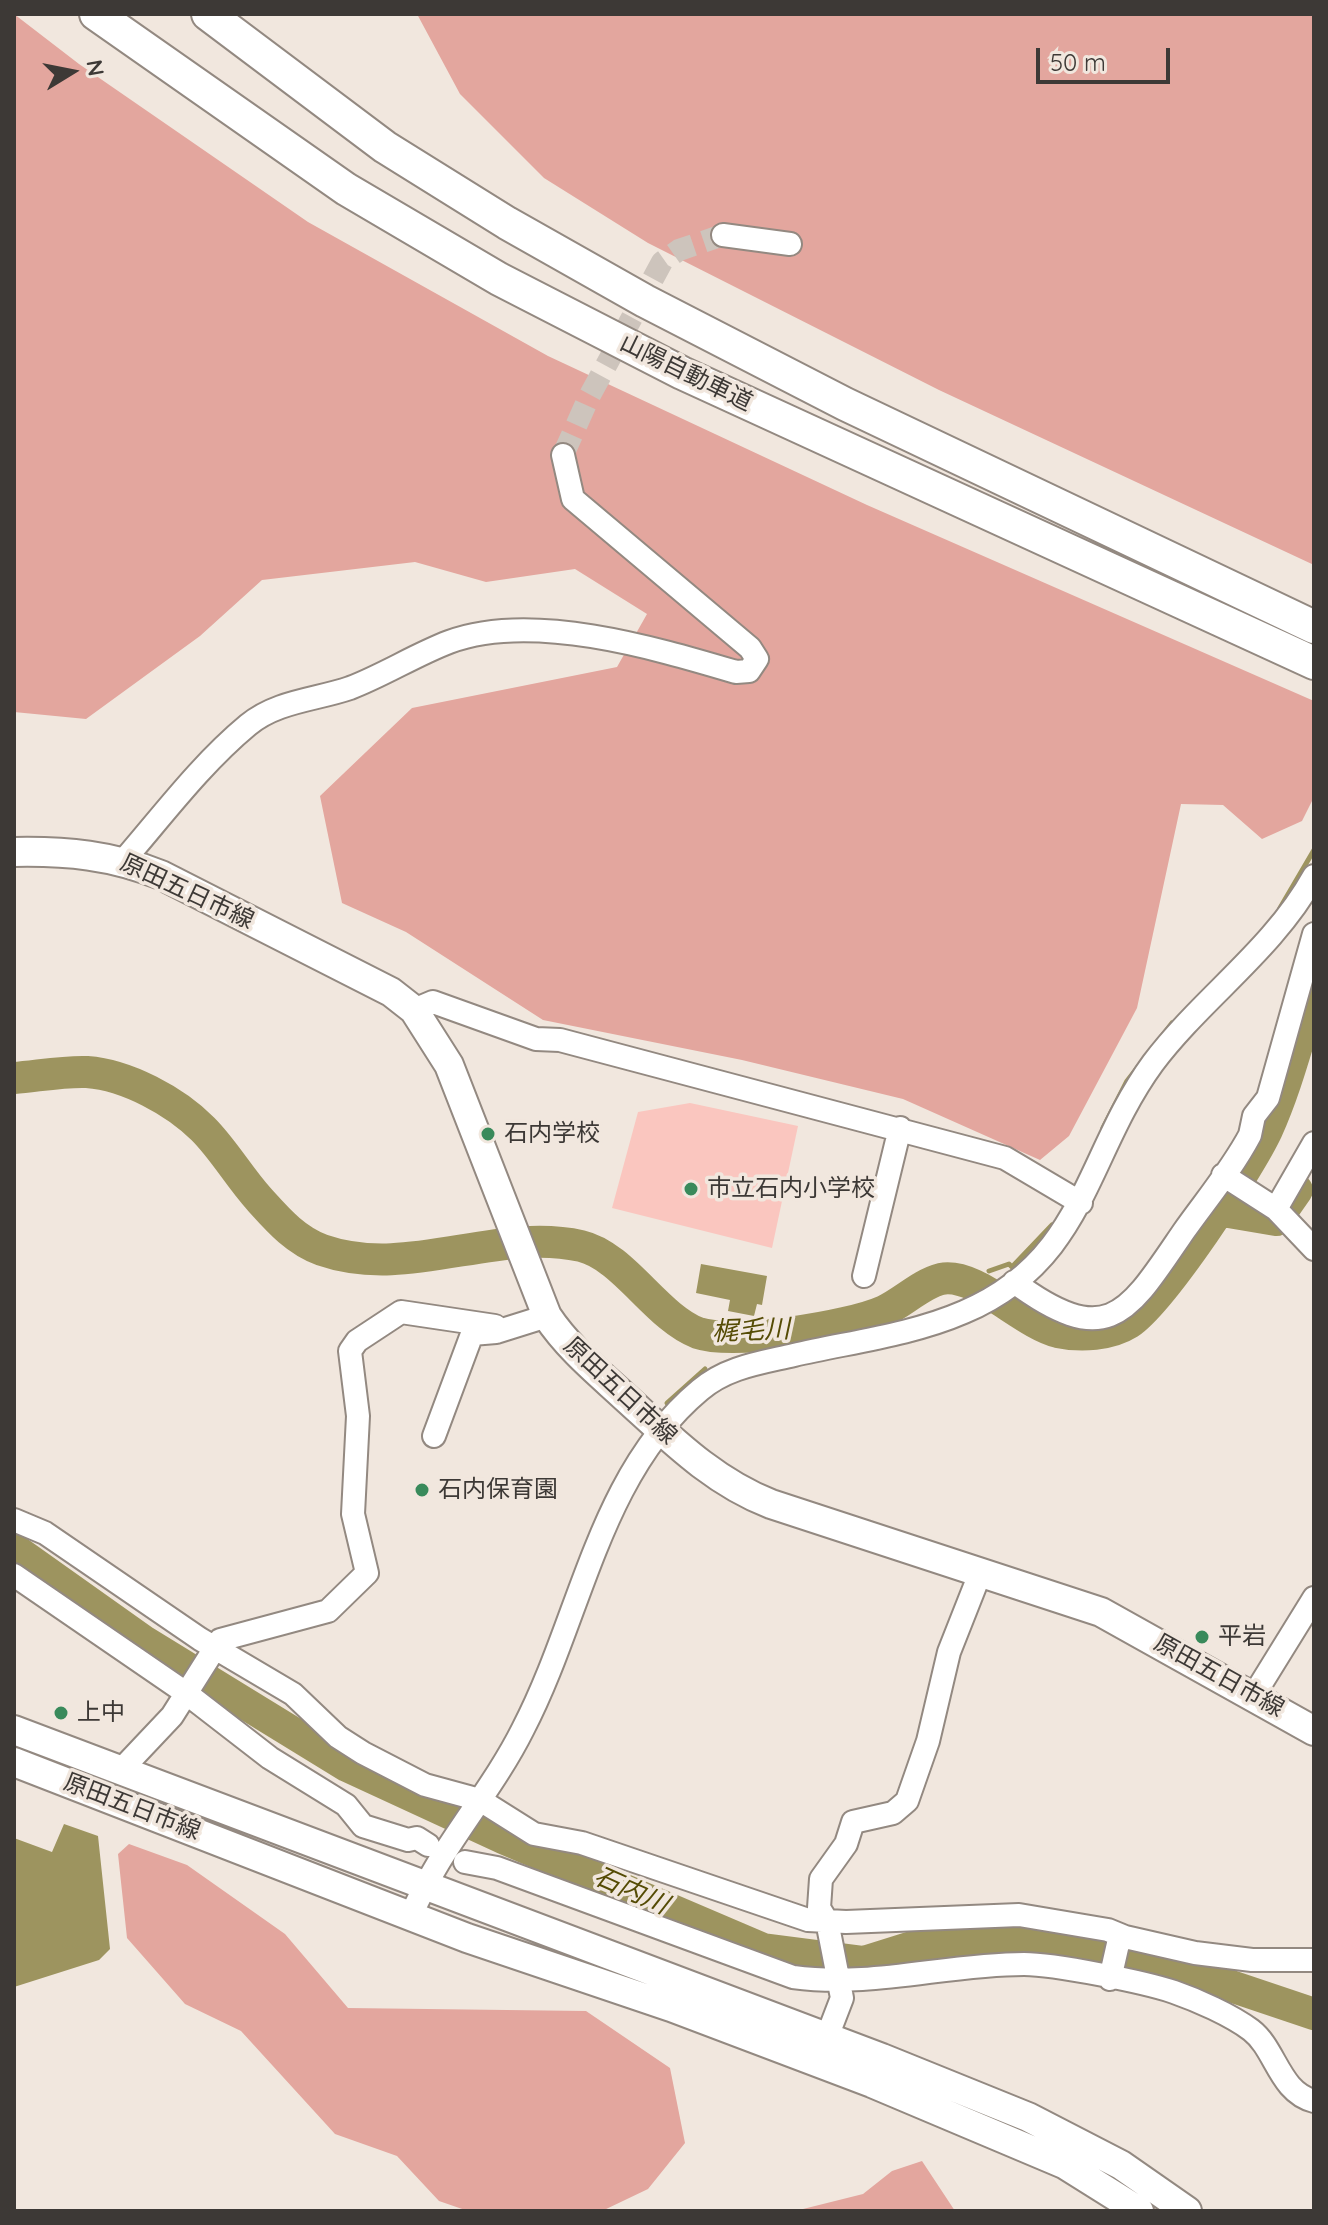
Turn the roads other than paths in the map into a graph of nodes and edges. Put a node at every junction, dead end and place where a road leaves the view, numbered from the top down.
1 (96, 14) edge
2 (208, 14) edge
3 (723, 235) tunnel mouth
4 (790, 244) dead end
5 (563, 455) tunnel mouth
6 (1314, 627) edge
7 (1314, 663) edge
8 (14, 852) edge
9 (124, 860) junction
10 (1314, 876) edge
11 (1314, 934) edge
12 (414, 1010) junction
13 (900, 1128) junction
14 (1314, 1143) edge
15 (1226, 1177) junction
16 (1081, 1203) junction
17 (1279, 1213) junction
18 (1314, 1249) edge
19 (864, 1276) dead end
20 (1012, 1284) junction
21 (547, 1316) junction
22 (496, 1332) junction
23 (660, 1429) junction
24 (434, 1436) dead end
25 (14, 1520) edge
26 (981, 1571) junction
27 (14, 1575) edge
28 (1314, 1598) edge
29 (214, 1650) junction
30 (188, 1692) junction
31 (1254, 1695) junction
32 (14, 1730) edge
33 (1314, 1731) edge
34 (14, 1762) edge
35 (121, 1770) junction
36 (478, 1803) junction
37 (437, 1846) junction
38 (465, 1862) dead end
39 (424, 1886) junction
40 (411, 1916) junction
41 (827, 1924) junction
42 (1120, 1936) junction
43 (1314, 1960) edge
44 (1110, 1978) junction
45 (838, 1979) junction
46 (827, 2037) junction
47 (1314, 2101) edge
48 (1139, 2211) edge
49 (1187, 2211) edge

1 - 7 highway, 山陽自動車道
2 - 6 highway, 山陽自動車道
3 - 4 street
5 - 9 street
8 - 9 main road, 原田五日市線
9 - 12 main road, 原田五日市線
10 - 16 street
11 - 15 street
12 - 13 street
12 - 21 main road, 原田五日市線
13 - 16 street
13 - 19 street
14 - 17 street
15 - 17 street
15 - 20 street
16 - 20 street
17 - 18 street
20 - 23 street
21 - 22 street
21 - 23 main road, 原田五日市線
22 - 24 street
22 - 29 street
23 - 26 main road, 原田五日市線
23 - 36 street
25 - 29 street
26 - 31 main road, 原田五日市線
26 - 41 street
27 - 30 street
28 - 31 street
29 - 30 street
29 - 36 street
30 - 35 street
30 - 37 street
31 - 33 main road, 原田五日市線
32 - 35 main road, 原田五日市線
34 - 40 main road, 原田五日市線
35 - 39 main road, 原田五日市線
36 - 37 street
36 - 41 street
37 - 39 street
38 - 45 street
39 - 40 street
39 - 46 main road, 原田五日市線
40 - 48 main road, 原田五日市線
41 - 42 street
41 - 45 street
42 - 43 street
42 - 44 street
44 - 45 street
44 - 47 street
45 - 46 street
46 - 49 main road, 原田五日市線

